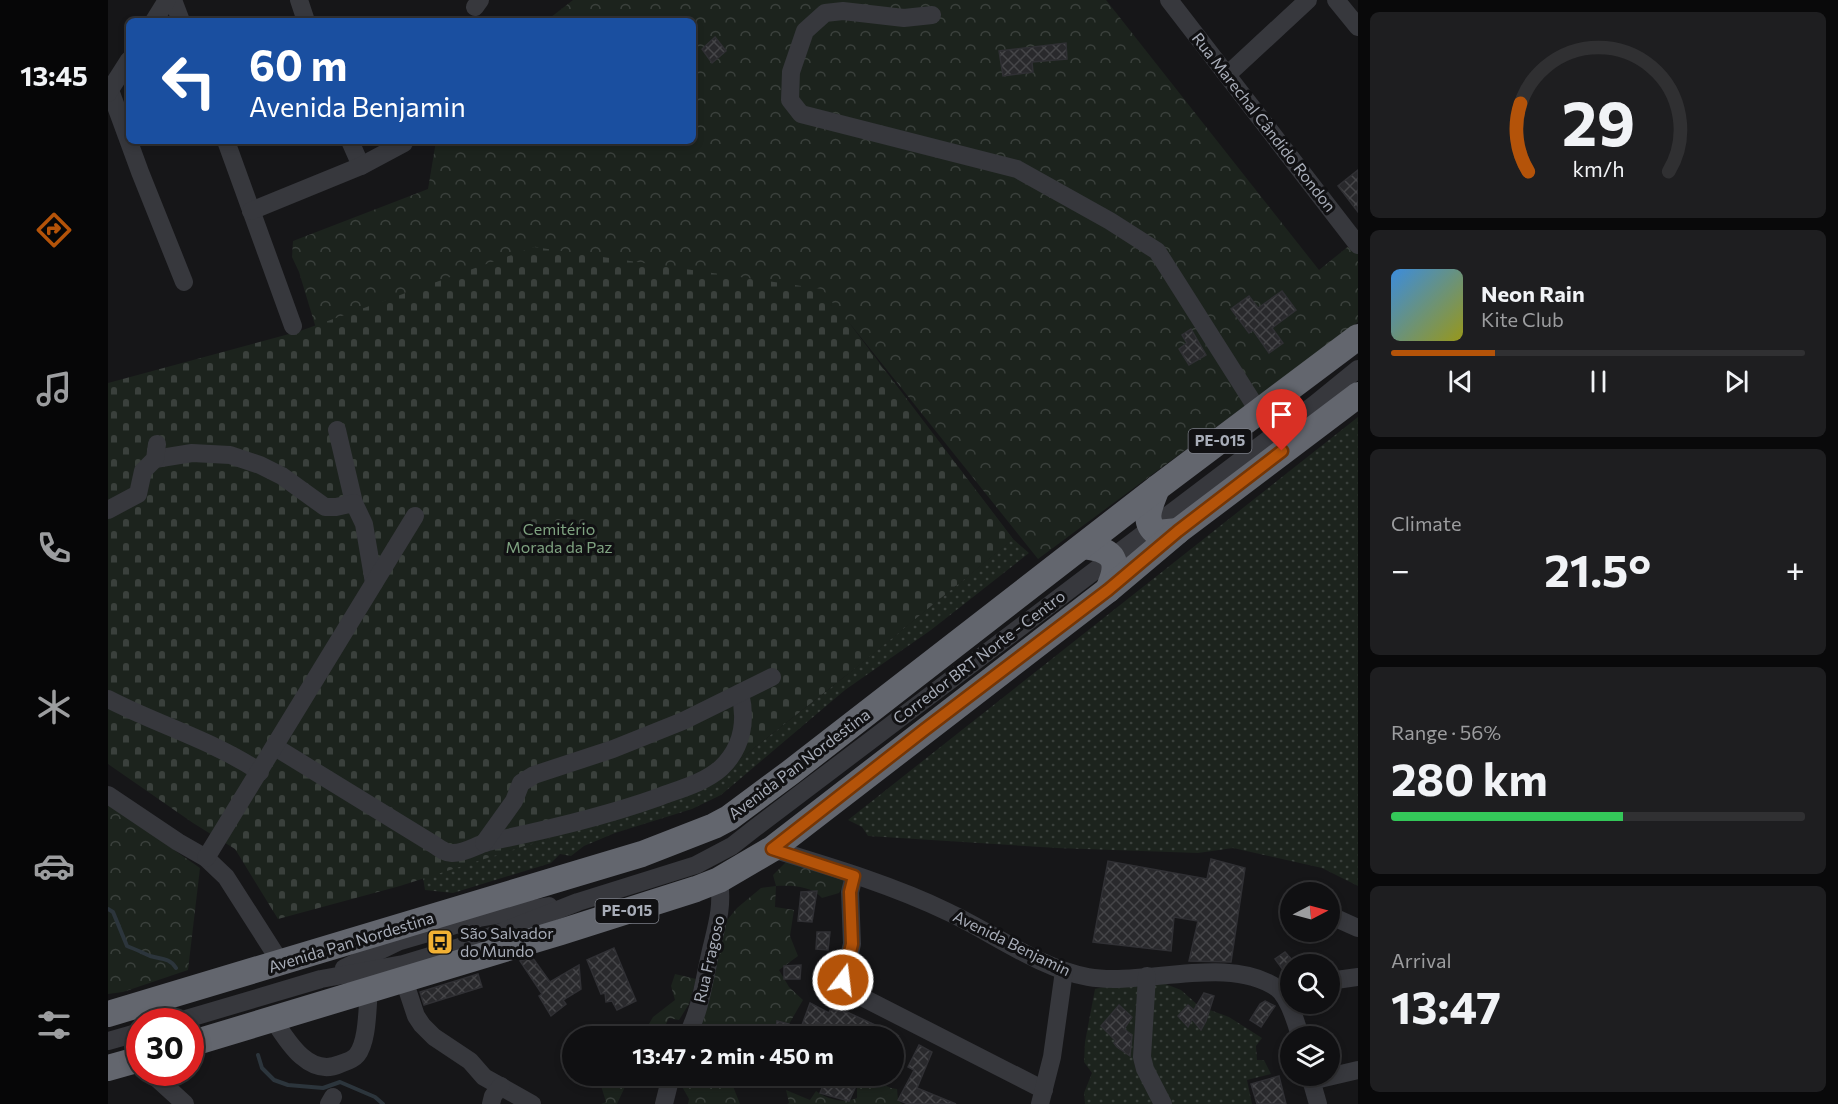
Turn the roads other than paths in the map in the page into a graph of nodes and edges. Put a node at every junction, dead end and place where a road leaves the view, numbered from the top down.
1 (167, 0) edge
2 (173, 0) edge
3 (299, 0) edge
4 (1169, 0) edge
5 (1308, 0) edge
6 (1336, 0) edge
7 (932, 15) dead end
8 (156, 18) edge
9 (180, 18) edge
10 (305, 18) edge
11 (1358, 27) edge
12 (126, 65) edge
13 (1227, 75) junction
14 (109, 92) edge
15 (126, 136) edge
16 (129, 144) edge
17 (227, 144) edge
18 (351, 144) edge
19 (402, 144) edge
20 (361, 166) junction
21 (251, 211) junction
22 (1358, 244) edge
23 (183, 282) dead end
24 (293, 326) dead end
25 (1358, 337) edge
26 (1323, 364) junction
27 (1358, 369) edge
28 (1358, 380) edge
29 (1358, 395) edge
30 (1315, 404) junction
31 (1259, 412) junction
32 (337, 430) dead end
33 (1266, 440) junction
34 (1157, 488) junction
35 (354, 503) junction
36 (108, 510) edge
37 (415, 516) dead end
38 (1151, 528) junction
39 (1178, 531) junction
40 (1083, 546) junction
41 (1112, 557) junction
42 (374, 584) junction
43 (1108, 590) junction
44 (772, 677) dead end
45 (740, 693) junction
46 (108, 699) edge
47 (275, 747) junction
48 (260, 772) junction
49 (108, 795) edge
50 (484, 843) junction
51 (772, 849) junction
52 (206, 858) junction
53 (854, 876) junction
54 (719, 880) junction
55 (1340, 920) edge
56 (1358, 928) edge
57 (281, 963) junction
58 (1064, 971) junction
59 (1147, 976) junction
60 (1358, 977) edge
61 (1340, 979) edge
62 (404, 980) junction
63 (1280, 987) edge
64 (369, 991) junction
65 (108, 1014) edge
66 (204, 1014) edge
67 (273, 1019) junction
68 (691, 1026) edge
69 (126, 1036) edge
70 (204, 1040) edge
71 (108, 1041) edge
72 (126, 1065) edge
73 (108, 1068) edge
74 (1358, 1070) edge
75 (1340, 1073) edge
76 (166, 1086) edge
77 (501, 1086) junction
78 (668, 1086) edge
79 (1313, 1086) edge
80 (1042, 1099) edge
81 (185, 1104) edge
82 (490, 1104) edge
83 (532, 1104) edge
84 (664, 1104) edge
85 (1163, 1104) edge
86 (1318, 1104) edge

1 - 8 street
2 - 9 street
3 - 10 street
4 - 13 street, Rua Marechal Cândido Rondon
5 - 13 street
6 - 11 street
7 - 31 street
12 - 14 street
13 - 22 street, Rua Marechal Cândido Rondon
14 - 15 street
16 - 23 street
17 - 21 street
18 - 20 street
19 - 20 street
20 - 21 street
21 - 24 street
25 - 26 highway, Avenida Pan Nordestina / PE-015
26 - 31 highway, Avenida Pan Nordestina / PE-015
26 - 33 street
27 - 30 street, Corredor BRT Norte - Centro
28 - 30 highway
29 - 39 highway, PE-015
30 - 33 street, Corredor BRT Norte - Centro
31 - 34 highway, Avenida Pan Nordestina / PE-015
32 - 35 street
33 - 38 street, Corredor BRT Norte - Centro
34 - 38 highway
34 - 40 highway, Avenida Pan Nordestina / PE-015
35 - 36 street
35 - 42 street
37 - 42 street
38 - 39 highway
38 - 41 street, Corredor BRT Norte - Centro
39 - 43 highway, PE-015
40 - 41 highway
40 - 57 highway, Avenida Pan Nordestina / PE-015
41 - 43 highway
41 - 66 street, Corredor BRT Norte - Centro
42 - 47 street
43 - 51 highway, PE-015
44 - 45 street
45 - 50 street
45 - 50 street
46 - 48 street
47 - 48 street
47 - 50 street
48 - 52 street
49 - 52 street
51 - 53 street, Avenida Benjamin
51 - 54 highway, PE-015
52 - 57 street
53 - 58 street, Avenida Benjamin
53 - 80 street
54 - 62 highway, PE-015
54 - 68 street, Rua Fragoso
55 - 56 street
57 - 65 highway, Avenida Pan Nordestina / PE-015
58 - 59 street, Avenida Benjamin
58 - 80 street
59 - 63 street, Avenida Benjamin
59 - 85 street
60 - 61 street
62 - 64 highway, PE-015
62 - 77 street
64 - 67 highway, PE-015
64 - 67 street
67 - 70 highway, PE-015
69 - 71 street
72 - 73 highway
74 - 75 street
76 - 81 street
77 - 82 street
77 - 83 street
78 - 84 street
79 - 86 street

